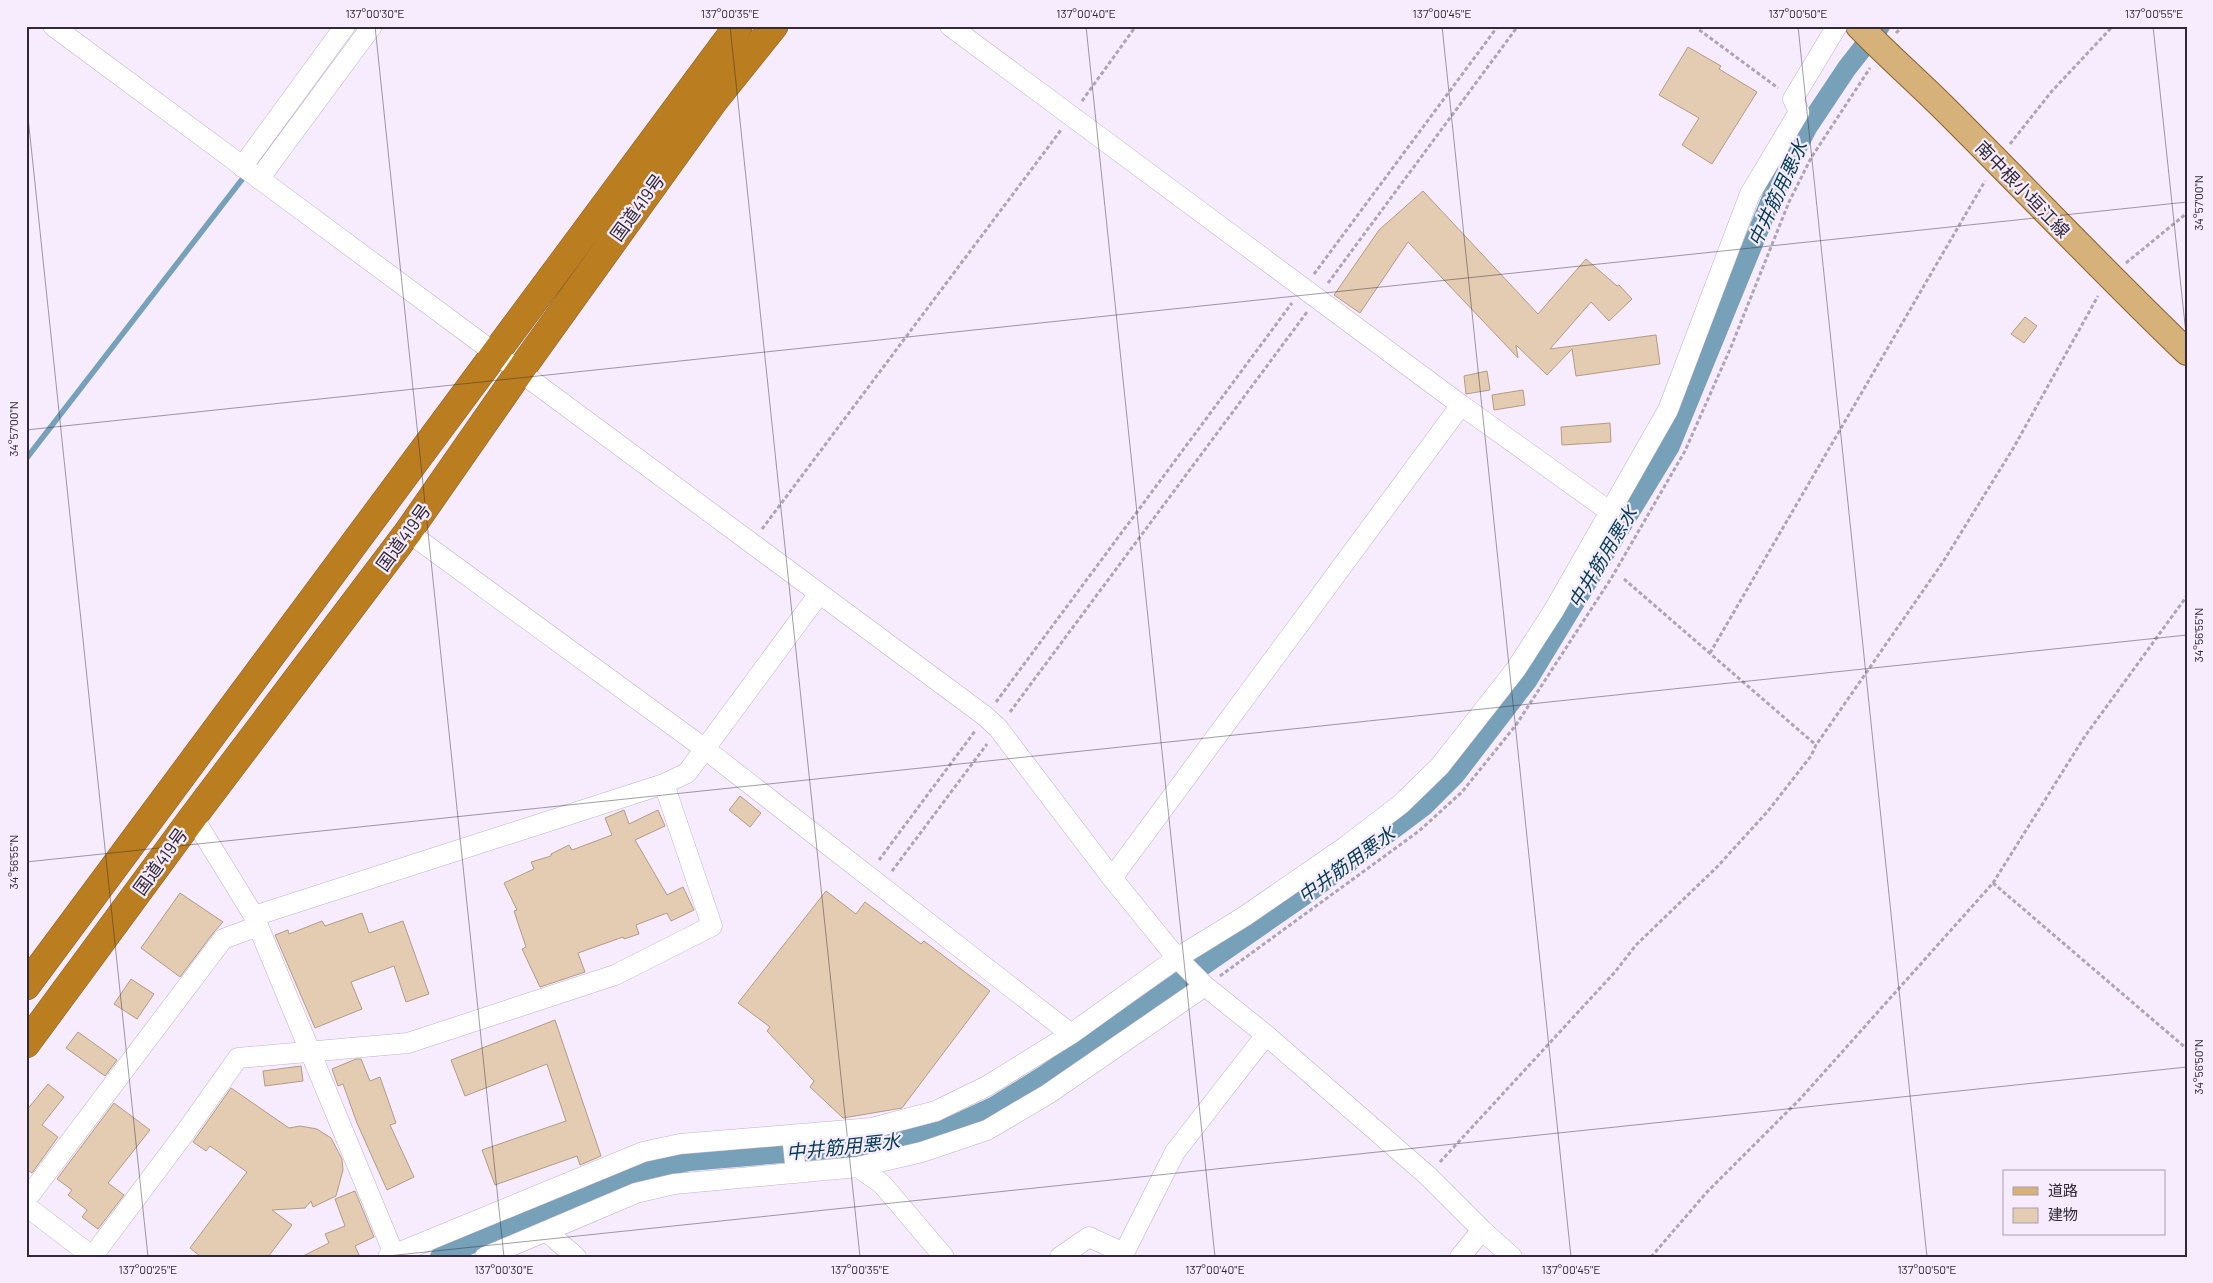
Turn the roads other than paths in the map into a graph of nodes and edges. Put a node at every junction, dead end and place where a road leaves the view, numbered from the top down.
1 (52, 26) edge
2 (345, 26) edge
3 (372, 26) edge
4 (738, 26) edge
5 (774, 26) edge
6 (950, 26) edge
7 (1838, 26) edge
8 (1859, 26) edge
9 (250, 173) junction
10 (2187, 352) edge
11 (494, 354) junction
12 (520, 370) junction
13 (1461, 405) junction
14 (1609, 511) junction
15 (408, 532) junction
16 (819, 594) junction
17 (705, 749) junction
18 (664, 784) junction
19 (193, 816) junction
20 (1112, 878) junction
21 (256, 921) junction
22 (1177, 958) junction
23 (26, 986) edge
24 (1205, 986) junction
25 (1071, 1034) junction
26 (1266, 1035) junction
27 (26, 1044) edge
28 (310, 1050) junction
29 (792, 1135) junction
30 (858, 1168) junction
31 (796, 1173) junction
32 (26, 1200) edge
33 (26, 1206) edge
34 (1482, 1230) junction
35 (546, 1232) junction
36 (391, 1256) edge
37 (93, 1257) edge
38 (485, 1257) edge
39 (576, 1257) edge
40 (944, 1257) edge
41 (1060, 1257) edge
42 (1460, 1257) edge
43 (1512, 1257) edge

1 - 9 street
2 - 9 street
3 - 9 street
4 - 11 highway, 国道419号
5 - 12 highway, 国道419号
6 - 13 street
7 - 14 street
8 - 10 main road, 南中根小垣江線
9 - 11 street
11 - 12 street
11 - 23 highway, 国道419号
12 - 15 highway, 国道419号
12 - 16 street
13 - 14 street
13 - 20 street
14 - 22 street
15 - 17 street
15 - 19 highway, 国道419号
16 - 17 street
16 - 20 street
17 - 18 street
17 - 25 street
18 - 21 street
18 - 28 street
19 - 21 street
19 - 27 highway, 国道419号
20 - 22 street
21 - 28 street
21 - 32 street
22 - 24 street
22 - 25 street
24 - 26 street
24 - 30 street
25 - 29 street
26 - 34 street
26 - 41 street
28 - 36 street
28 - 37 street
29 - 31 street
29 - 36 street
30 - 31 street
30 - 40 street
31 - 35 street
33 - 37 street
34 - 42 street
34 - 43 street
35 - 38 street
35 - 39 street

